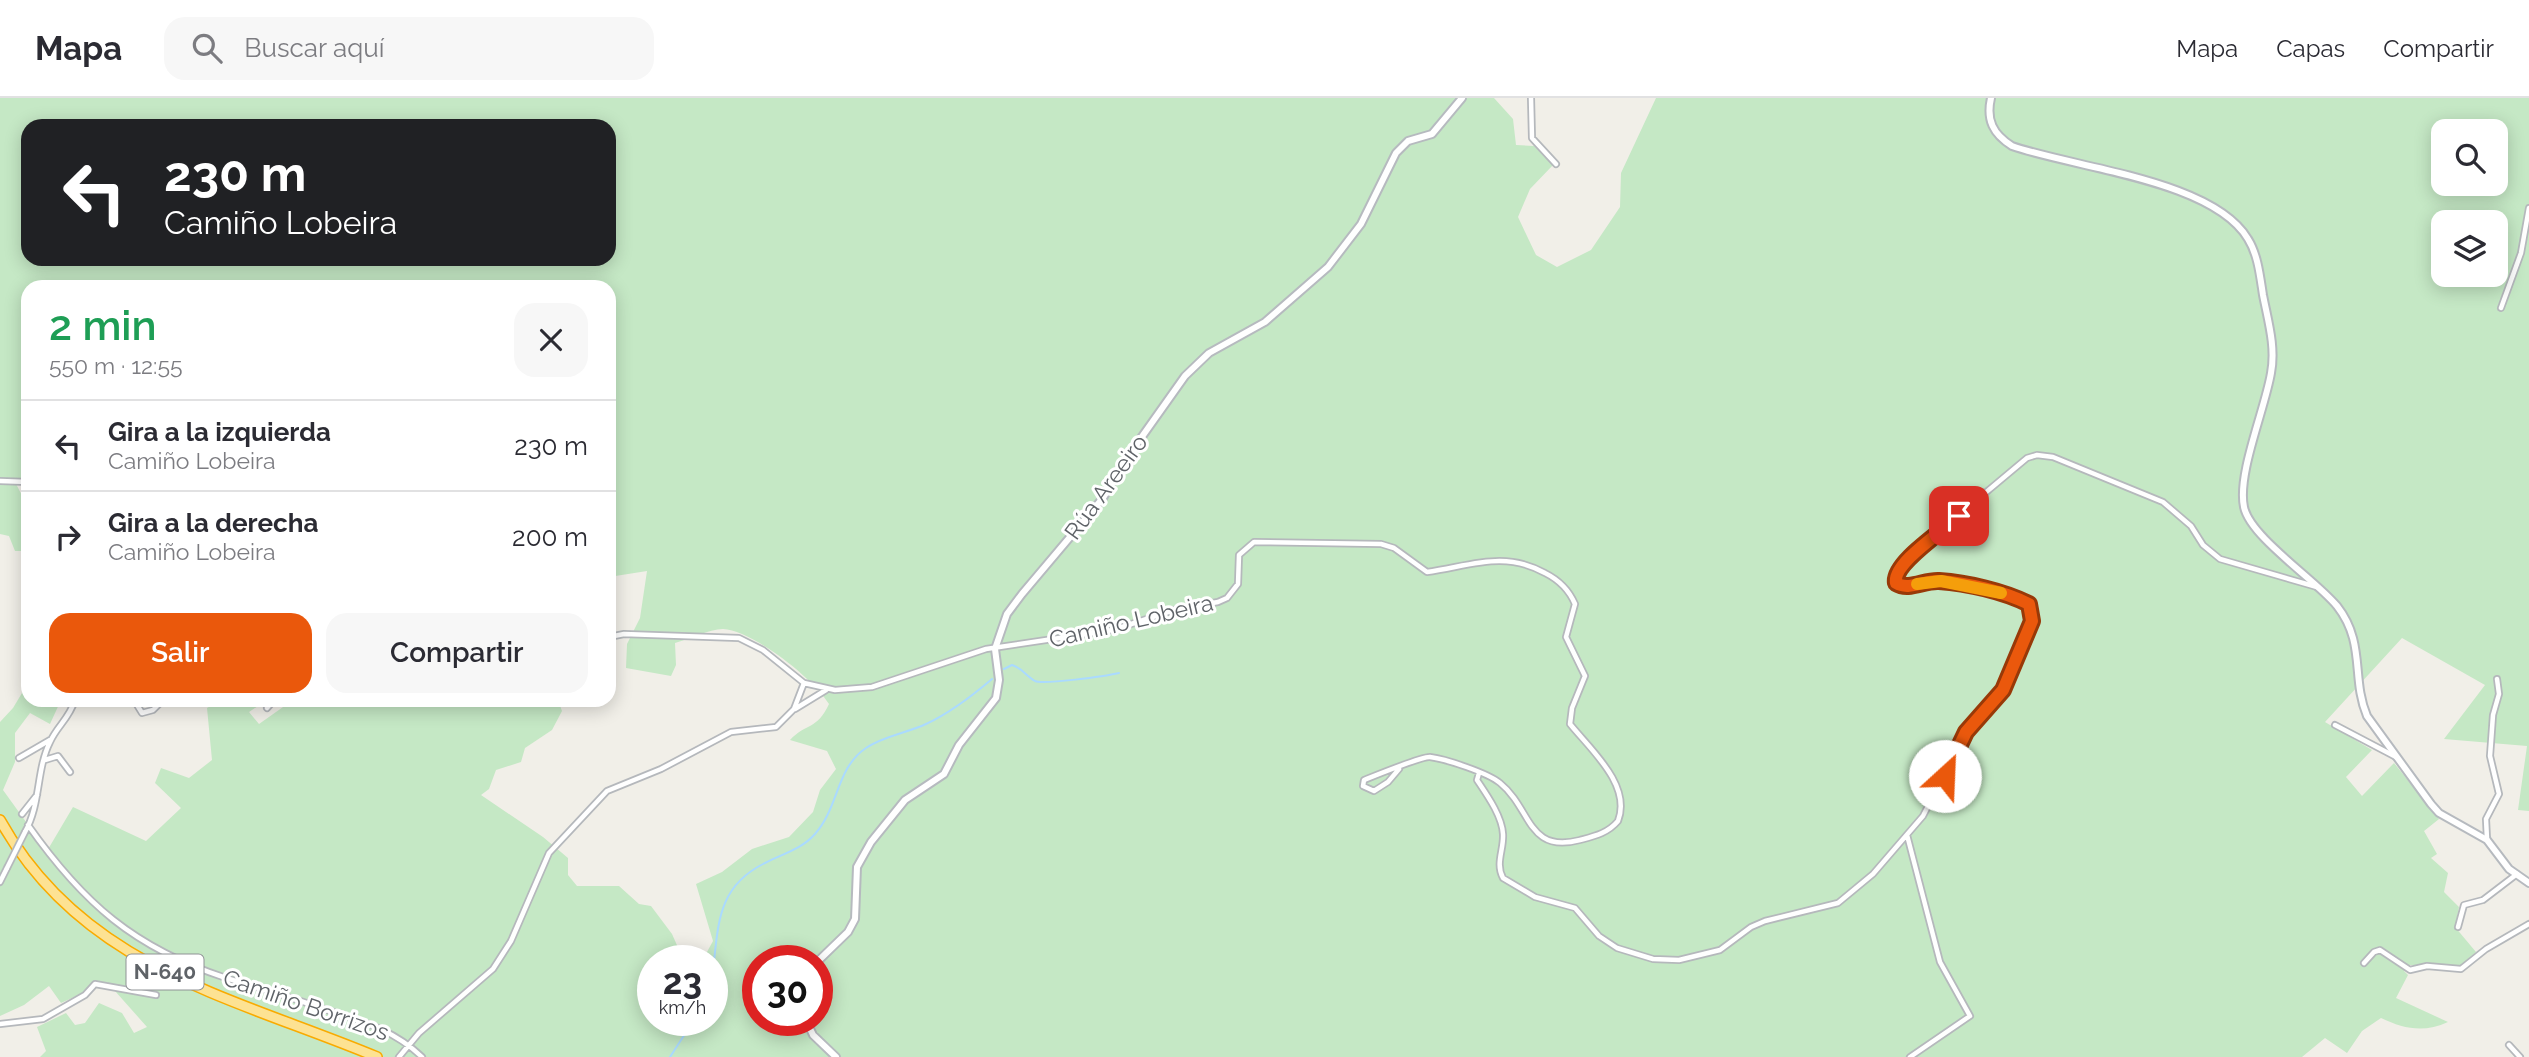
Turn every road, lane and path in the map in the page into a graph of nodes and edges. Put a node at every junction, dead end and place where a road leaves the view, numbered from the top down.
1 (1462, 98) edge
2 (1531, 98) edge
3 (1991, 98) edge
4 (1556, 164) dead end
5 (2529, 208) edge
6 (2501, 308) dead end
7 (0, 481) edge
8 (21, 482) edge
9 (2318, 587) junction
10 (616, 636) edge
11 (996, 649) junction
12 (2497, 679) dead end
13 (804, 683) junction
14 (826, 690) junction
15 (73, 707) edge
16 (137, 707) edge
17 (154, 707) edge
18 (794, 709) junction
19 (2335, 725) dead end
20 (51, 739) junction
21 (2396, 757) junction
22 (19, 758) dead end
23 (44, 760) junction
24 (1398, 769) junction
25 (70, 772) dead end
26 (1479, 773) junction
27 (37, 795) junction
28 (22, 814) dead end
29 (0, 820) edge
30 (28, 825) junction
31 (1907, 834) junction
32 (2487, 840) junction
33 (2516, 874) junction
34 (0, 882) edge
35 (2529, 883) edge
36 (2529, 925) edge
37 (2458, 927) dead end
38 (833, 947) edge
39 (2364, 963) dead end
40 (156, 995) dead end
41 (0, 1024) edge
42 (4, 1033) dead end
43 (814, 1036) edge
44 (410, 1045) junction
45 (2509, 1045) dead end
46 (400, 1055) edge
47 (377, 1057) edge
48 (422, 1057) edge
49 (836, 1057) edge
50 (1910, 1057) edge
51 (2520, 1057) edge

1 - 11 street, Rúa Areeiro
2 - 4 street
3 - 9 street
5 - 6 street
7 - 8 street
9 - 21 street
9 - 31 street
10 - 13 street
11 - 14 street
11 - 26 street, Camiño Lobeira
11 - 38 street, Rúa Areeiro
12 - 32 street
13 - 14 street
13 - 18 street
14 - 18 street
15 - 20 street
16 - 17 street
18 - 44 street
19 - 21 street
20 - 22 street
20 - 23 street
21 - 32 street
23 - 25 street
23 - 27 street
24 - 24 street, Camiño Lobeira
24 - 26 street, Camiño Lobeira
26 - 31 street
27 - 28 street
27 - 30 street
29 - 47 highway, N-640
30 - 34 street, bridge
30 - 44 street, Camiño Borrizos
31 - 50 street
32 - 33 street
33 - 35 street
33 - 37 street
36 - 39 street
40 - 41 street
41 - 42 street
43 - 49 street
44 - 46 street
44 - 48 street, Camiño Borrizos
45 - 51 street

